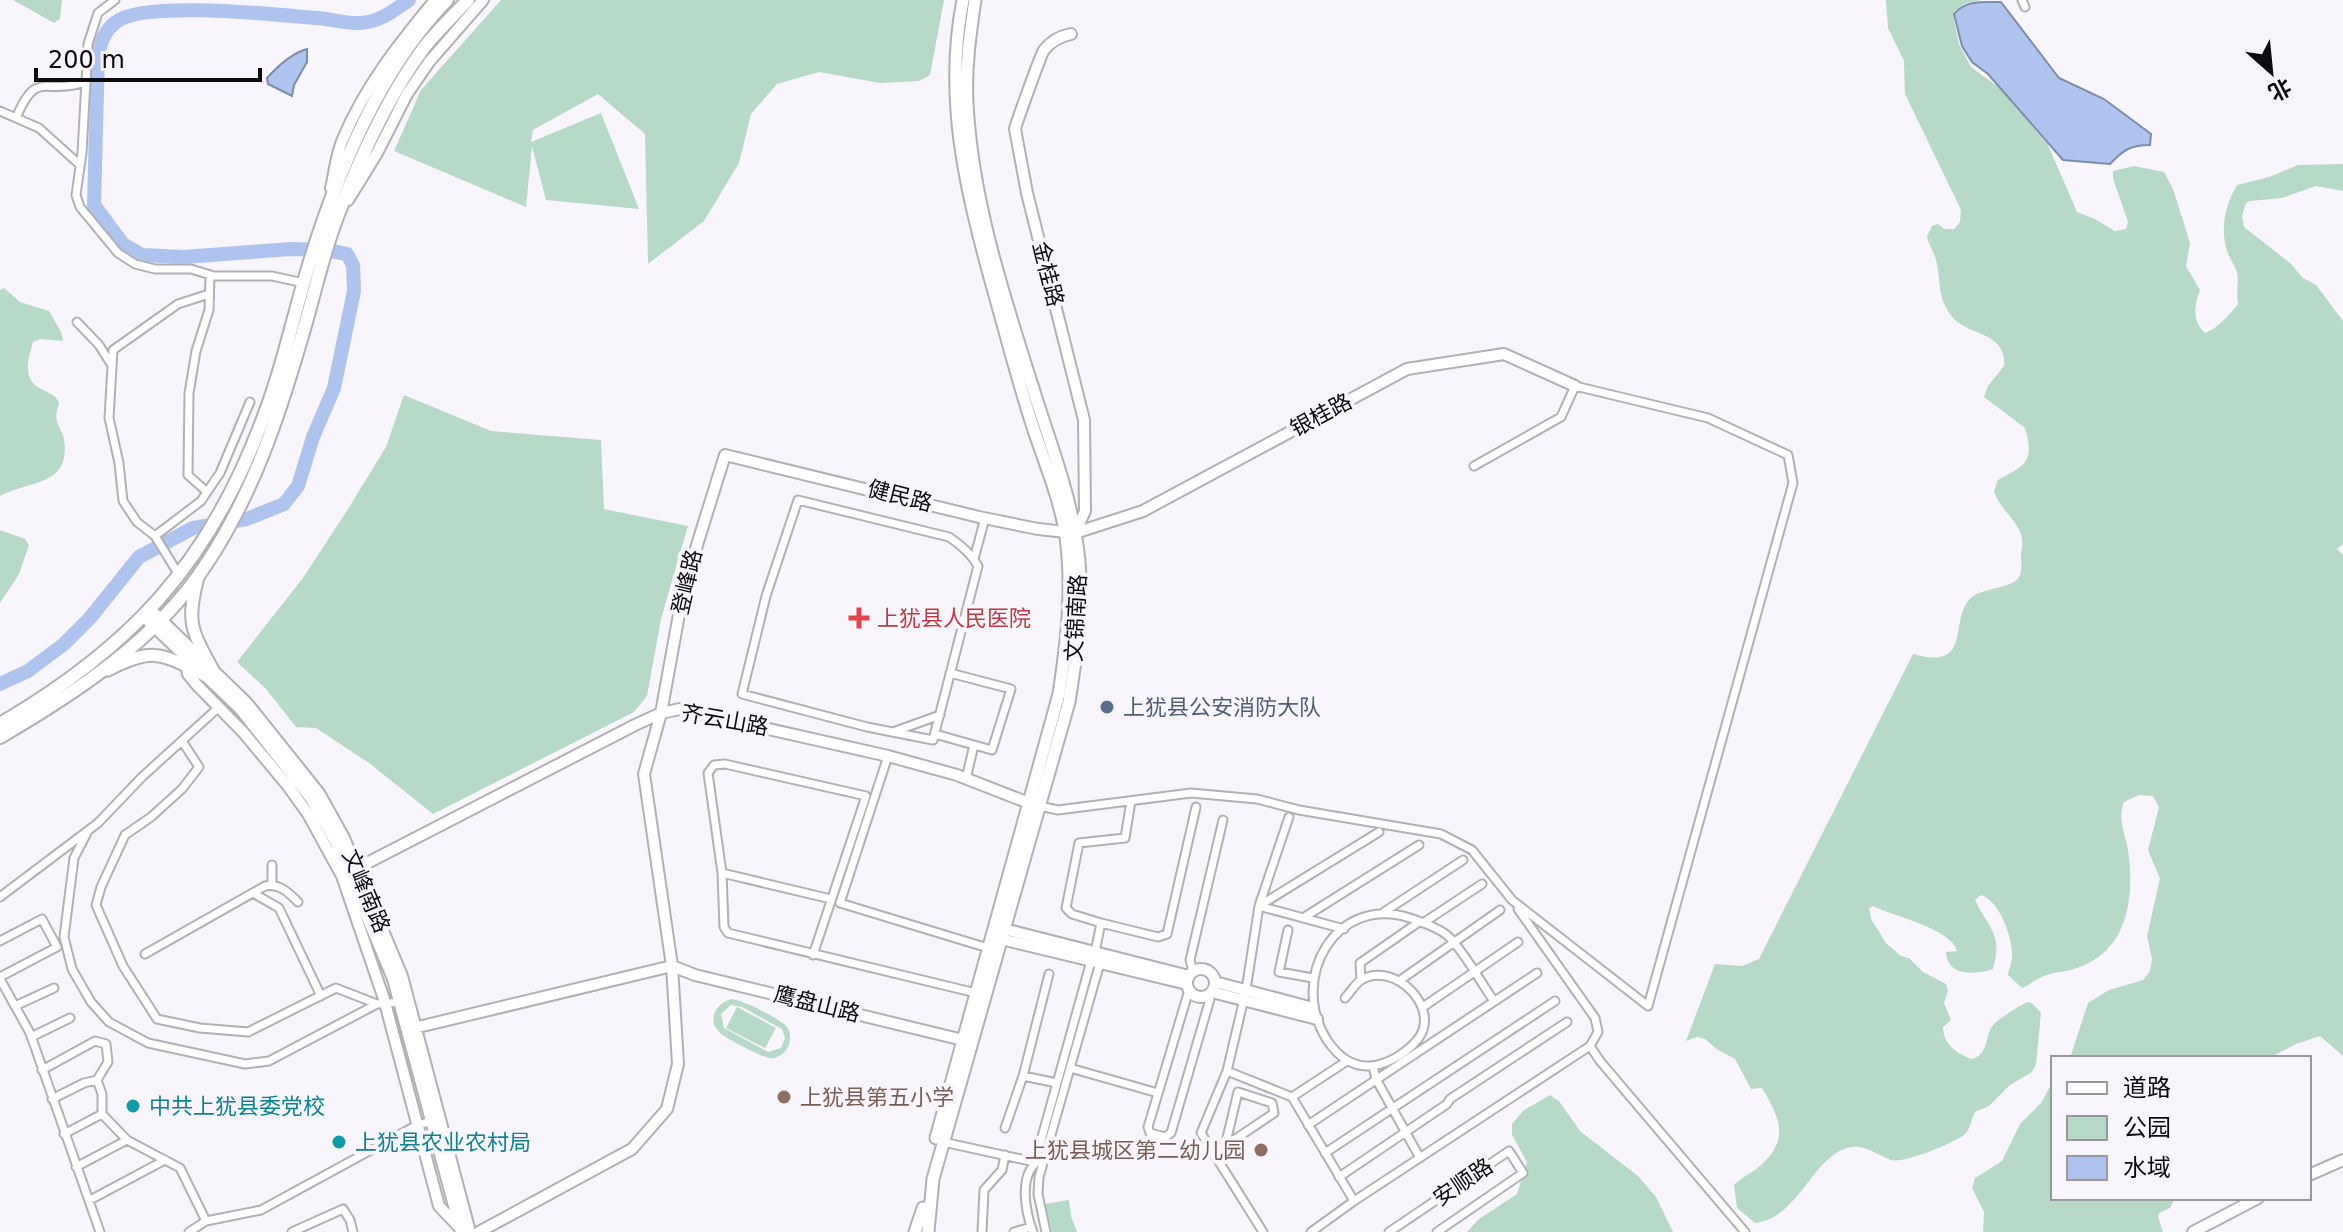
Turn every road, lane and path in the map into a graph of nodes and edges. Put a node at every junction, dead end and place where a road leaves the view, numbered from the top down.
1 (115, 0) edge
2 (468, 0) edge
3 (483, 0) edge
4 (963, 0) edge
5 (975, 0) edge
6 (441, 2) edge
7 (1071, 34) dead end
8 (86, 82) junction
9 (0, 111) edge
10 (16, 118) junction
11 (80, 165) junction
12 (331, 217) junction
13 (210, 276) junction
14 (310, 285) junction
15 (209, 294) junction
16 (77, 322) dead end
17 (112, 366) junction
18 (1575, 386) junction
19 (250, 402) dead end
20 (725, 455) joint
21 (1474, 466) dead end
22 (207, 492) junction
23 (985, 518) junction
24 (1070, 533) junction
25 (155, 536) junction
26 (974, 559) junction
27 (203, 568) junction
28 (179, 575) junction
29 (152, 618) junction
30 (186, 661) junction
31 (210, 673) junction
32 (950, 673) junction
33 (93, 678) junction
34 (219, 707) junction
35 (36, 709) junction
36 (661, 713) junction
37 (940, 715) junction
38 (0, 724) edge
39 (892, 732) junction
40 (935, 734) junction
41 (0, 737) edge
42 (182, 741) junction
43 (974, 745) junction
44 (888, 756) junction
45 (966, 779) junction
46 (1131, 801) junction
47 (1034, 805) junction
48 (1196, 807) dead end
49 (1289, 817) dead end
50 (1223, 820) dead end
51 (88, 831) junction
52 (1379, 832) dead end
53 (1419, 845) dead end
54 (1463, 860) dead end
55 (272, 865) dead end
56 (350, 872) junction
57 (722, 873) junction
58 (272, 884) junction
59 (1482, 884) dead end
60 (287, 891) junction
61 (253, 893) junction
62 (0, 897) edge
63 (831, 899) junction
64 (1512, 900) junction
65 (298, 902) dead end
66 (1259, 906) junction
67 (279, 908) junction
68 (1500, 910) dead end
69 (1384, 912) junction
70 (1303, 918) junction
71 (1101, 923) junction
72 (1421, 923) junction
73 (1344, 929) junction
74 (1288, 930) dead end
75 (1003, 934) junction
76 (0, 941) edge
77 (1453, 942) junction
78 (1518, 942) dead end
79 (988, 948) junction
80 (145, 954) dead end
81 (813, 955) junction
82 (1096, 958) junction
83 (672, 966) junction
84 (1473, 972) junction
85 (1537, 973) dead end
86 (1049, 974) dead end
87 (0, 978) edge
88 (1313, 978) junction
89 (1190, 980) junction
90 (1361, 980) junction
91 (1399, 981) junction
92 (54, 988) dead end
93 (1212, 990) junction
94 (976, 993) junction
95 (1245, 995) junction
96 (321, 996) junction
97 (1345, 998) dead end
98 (405, 1001) junction
99 (1494, 1001) junction
100 (1555, 1001) dead end
101 (381, 1004) junction
102 (15, 1006) junction
103 (1423, 1007) junction
104 (1315, 1013) junction
105 (70, 1018) dead end
106 (1567, 1022) dead end
107 (412, 1029) junction
108 (31, 1037) junction
109 (963, 1040) junction
110 (1590, 1046) junction
111 (1347, 1061) junction
112 (1373, 1066) junction
113 (1070, 1068) junction
114 (42, 1070) junction
115 (1227, 1071) junction
116 (1023, 1076) junction
117 (1376, 1079) junction
118 (97, 1080) junction
119 (1057, 1083) junction
120 (1158, 1093) junction
121 (1292, 1097) junction
122 (52, 1099) junction
123 (1393, 1108) junction
124 (102, 1114) junction
125 (435, 1120) junction
126 (417, 1125) junction
127 (1308, 1125) junction
128 (1005, 1128) dead end
129 (1406, 1132) junction
130 (64, 1134) junction
131 (127, 1140) junction
132 (943, 1142) junction
133 (1225, 1146) junction
134 (1213, 1153) junction
135 (1325, 1153) junction
136 (1005, 1155) junction
137 (1420, 1158) junction
138 (165, 1160) junction
139 (2343, 1160) edge
140 (1039, 1163) junction
141 (76, 1167) junction
142 (2311, 1174) edge
143 (1339, 1177) junction
144 (1038, 1198) junction
145 (1026, 1199) junction
146 (90, 1200) junction
147 (2254, 1200) edge
148 (1354, 1201) junction
149 (206, 1221) junction
150 (1045, 1229) edge
151 (463, 1230) edge
152 (1032, 1230) edge
153 (100, 1232) edge
154 (189, 1232) edge
155 (292, 1232) edge
156 (353, 1232) edge
157 (479, 1232) edge
158 (918, 1232) edge
159 (928, 1232) edge
160 (982, 1232) edge
161 (1014, 1232) edge
162 (1263, 1232) edge
163 (1311, 1232) edge
164 (1389, 1232) edge
165 (1437, 1232) edge
166 (1745, 1232) edge
167 (2193, 1232) edge

1 - 8 street
2 - 12 highway
3 - 12 street
4 - 24 main road, 文锦南路
5 - 24 main road, 文锦南路
6 - 12 highway
7 - 24 street, 金桂路
8 - 10 street
8 - 11 street
9 - 10 street
10 - 11 street
11 - 13 street
12 - 14 highway
13 - 14 street
13 - 15 street
14 - 27 highway
14 - 28 highway
15 - 17 street
15 - 22 street
16 - 17 street
17 - 25 street
18 - 21 street
18 - 24 street, 银桂路
18 - 64 street
19 - 22 street
20 - 23 street, 健民路
20 - 36 street, 登峰路
22 - 25 street
23 - 24 street, 健民路
23 - 26 street
24 - 47 main road, 文锦南路
25 - 28 street
26 - 32 street
26 - 39 street
27 - 29 highway
27 - 31 main road
28 - 29 highway
29 - 30 street
29 - 31 street, 文峰南路
29 - 33 highway
29 - 35 highway
30 - 31 main road
30 - 33 main road
30 - 34 street
31 - 56 street, 文峰南路
32 - 37 street
32 - 43 street
33 - 35 highway
34 - 42 street
34 - 56 street
35 - 38 highway
35 - 41 highway
36 - 44 street, 齐云山路
36 - 56 street, 齐云山路
36 - 83 street, 登峰路
37 - 39 street
37 - 40 street
39 - 40 street
40 - 43 street
42 - 51 street
42 - 96 street
43 - 45 street
44 - 45 street, 齐云山路
44 - 79 street
45 - 47 street, 齐云山路
46 - 47 street
46 - 64 street
46 - 71 street
47 - 75 main road, 文锦南路
47 - 79 main road, 文锦南路
48 - 71 street
49 - 66 street
50 - 89 street
51 - 62 street
51 - 101 street
52 - 66 street
53 - 70 street
54 - 69 street
55 - 58 street
56 - 98 street, 文峰南路
56 - 101 street
57 - 63 street
57 - 63 street
57 - 81 street
58 - 60 street
58 - 61 street
59 - 72 street
60 - 65 street
60 - 67 street
61 - 67 street
61 - 80 street
63 - 81 street
64 - 110 street
66 - 70 street
66 - 95 street
67 - 96 street
68 - 77 street
69 - 72 street
69 - 73 street
70 - 73 street
71 - 82 street
72 - 77 street
72 - 90 street
73 - 88 street
74 - 88 street
75 - 82 street
75 - 132 main road, 文锦南路
76 - 87 street
77 - 84 street
77 - 91 street
78 - 84 street
79 - 94 main road, 文锦南路
81 - 94 street
82 - 89 street
82 - 113 street
82 - 119 street
83 - 107 street
83 - 109 street, 鹰盘山路
83 - 157 street, 登峰路
84 - 99 street
84 - 103 street
85 - 99 street
86 - 116 street
87 - 102 street
88 - 104 street
89 - 93 street
89 - 93 street
89 - 120 street
90 - 91 street
90 - 97 street
91 - 103 street
92 - 102 street
93 - 95 street
93 - 120 street
94 - 109 main road, 文锦南路
95 - 104 street
95 - 115 street
96 - 101 street
98 - 101 street
98 - 107 street, 文峰南路
99 - 117 street
100 - 123 street
101 - 126 street
102 - 108 street
103 - 112 street
104 - 111 street
105 - 108 street
106 - 129 street
107 - 125 street, 文峰南路
108 - 114 street
109 - 158 main road, 文锦南路
110 - 137 street
110 - 166 street
111 - 112 street
111 - 121 street
112 - 117 street
113 - 120 street
113 - 140 street
114 - 118 street
114 - 122 street
115 - 121 street
115 - 134 street
116 - 119 street
116 - 128 street
117 - 123 street
117 - 127 street
118 - 122 street
118 - 124 street
119 - 140 street
121 - 127 street
122 - 130 street
123 - 129 street
123 - 135 street
124 - 130 street
124 - 131 street
125 - 126 street
125 - 151 street, 文峰南路
126 - 149 street
126 - 151 street
127 - 135 street
129 - 137 street
129 - 143 street
130 - 141 street
131 - 138 street
131 - 141 street
132 - 136 street
132 - 159 main road, 文锦南路
133 - 133 street
133 - 134 street
134 - 162 street
135 - 143 street
136 - 140 street
136 - 160 street
137 - 148 street
138 - 146 street
138 - 149 street
139 - 142 street
140 - 144 street
140 - 145 street
141 - 146 street
143 - 148 street
144 - 145 street
144 - 150 street
145 - 152 street
146 - 153 street
147 - 167 street
148 - 163 street
149 - 154 street
150 - 152 street
152 - 161 street
155 - 156 street
164 - 165 street, 安顺路

